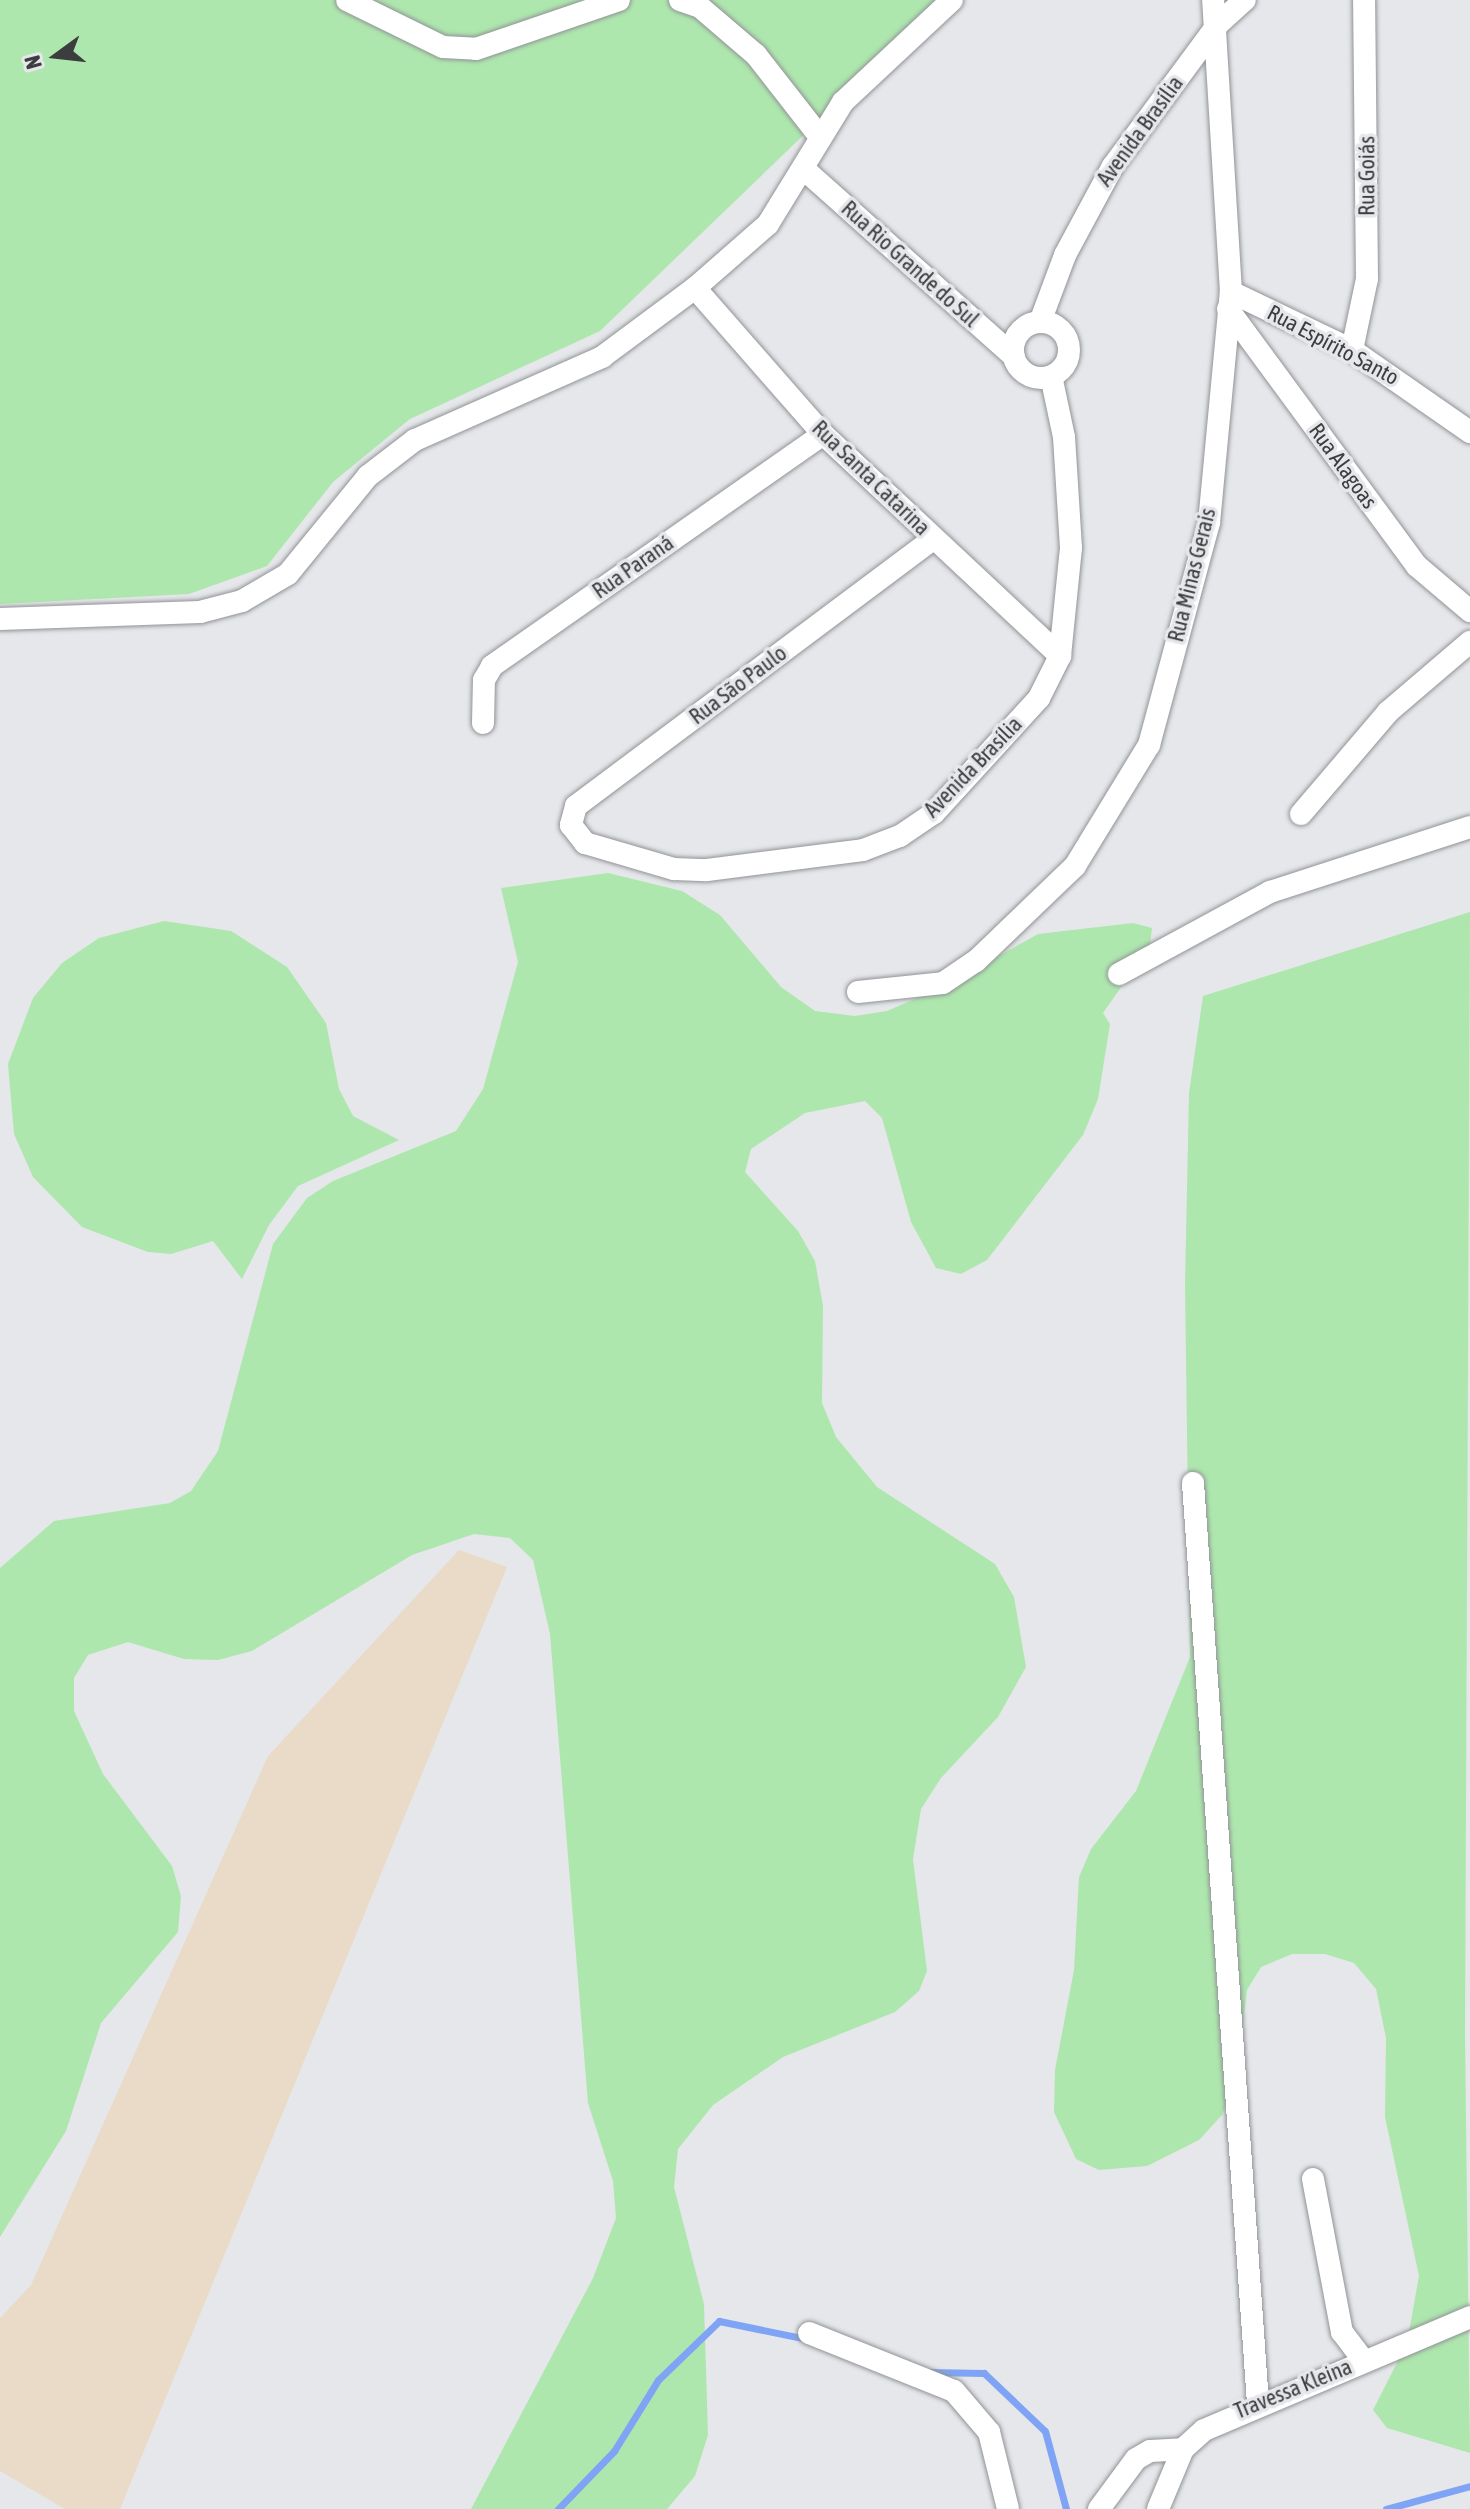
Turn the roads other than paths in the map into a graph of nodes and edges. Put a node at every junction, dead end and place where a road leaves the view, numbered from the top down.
1 (347, 0) edge
2 (619, 0) edge
3 (680, 0) edge
4 (952, 0) edge
5 (1213, 0) edge
6 (1245, 0) edge
7 (1364, 0) edge
8 (1218, 24) junction
9 (820, 137) junction
10 (806, 171) junction
11 (695, 288) junction
12 (1230, 301) junction
13 (1040, 322) junction
14 (1352, 350) junction
15 (1014, 356) junction
16 (1051, 376) junction
17 (1470, 432) edge
18 (823, 434) junction
19 (933, 539) junction
20 (1470, 611) edge
21 (0, 619) edge
22 (1470, 642) edge
23 (1060, 656) junction
24 (483, 723) dead end
25 (1301, 814) dead end
26 (1470, 827) edge
27 (585, 843) joint
28 (1119, 974) dead end
29 (858, 992) dead end
30 (1193, 1483) dead end
31 (1313, 2179) dead end
32 (1470, 2317) edge
33 (809, 2333) dead end
34 (1363, 2360) junction
35 (1258, 2403) junction
36 (1183, 2449) junction
37 (1008, 2509) edge
38 (1099, 2509) edge
39 (1158, 2509) edge

1 - 2 street
3 - 9 street
4 - 9 street
5 - 8 street, Rua Minas Gerais
6 - 8 street, Avenida Brasília
7 - 14 street, Rua Goiás
8 - 12 street, Rua Minas Gerais
8 - 13 street, Avenida Brasília
9 - 10 street
10 - 11 street
10 - 15 street, Rua Rio Grande do Sul
11 - 18 street, Rua Santa Catarina
11 - 21 street
12 - 14 street, Rua Espírito Santo
12 - 20 street, Rua Alagoas
12 - 29 street, Rua Minas Gerais
13 - 15 street
13 - 16 street
14 - 17 street, Rua Espírito Santo
15 - 16 street
16 - 23 street, Avenida Brasília
18 - 19 street, Rua Santa Catarina
18 - 24 street, Rua Paraná
19 - 23 street, Rua Santa Catarina
19 - 27 street, Rua São Paulo
22 - 25 street
23 - 27 street, Avenida Brasília
26 - 28 street
30 - 35 street
31 - 34 street
32 - 34 street, Travessa Kleina
33 - 37 street
34 - 35 street, Travessa Kleina
35 - 36 street, Travessa Kleina
36 - 38 street
36 - 39 street, Travessa Kleina

